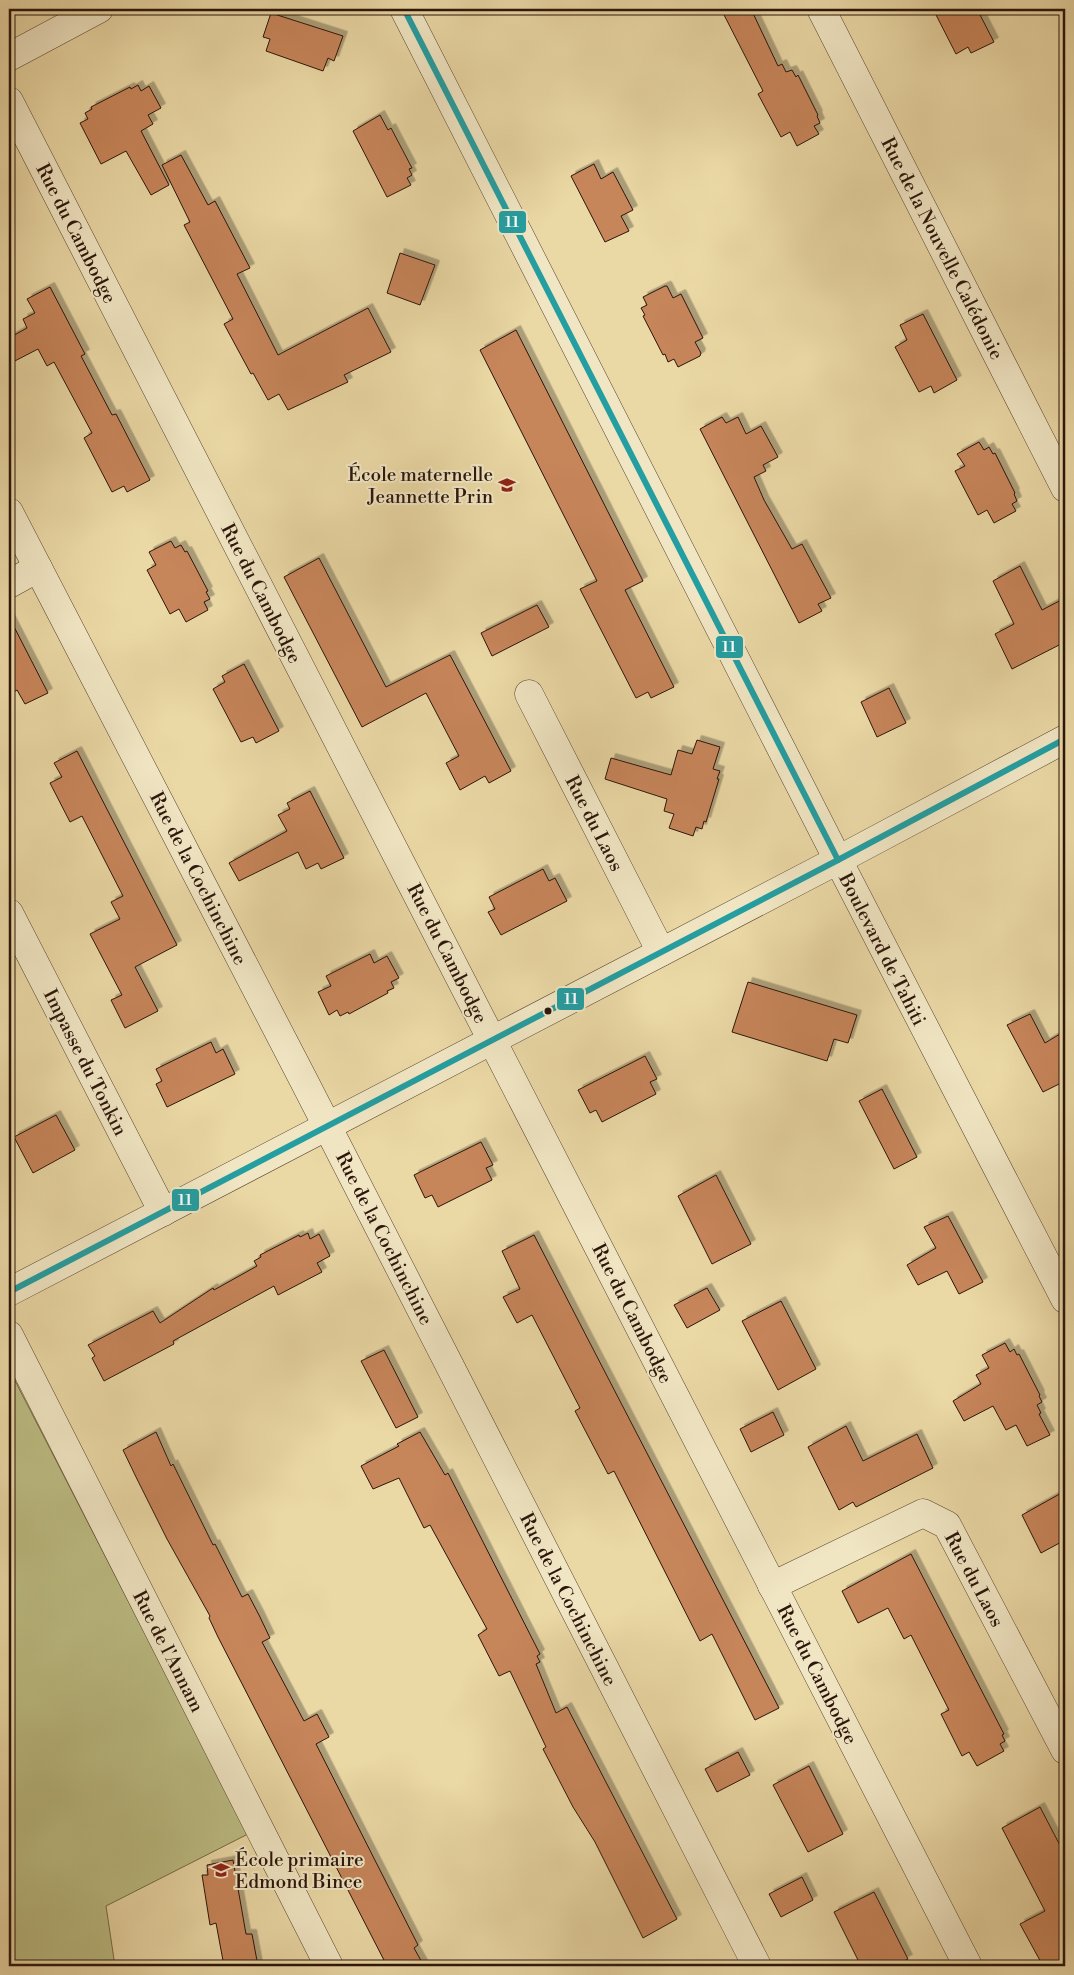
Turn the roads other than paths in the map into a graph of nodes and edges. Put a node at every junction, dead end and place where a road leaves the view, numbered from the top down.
1 (99, 9) edge
2 (404, 9) edge
3 (821, 9) edge
4 (9, 57) edge
5 (9, 101) edge
6 (1065, 488) edge
7 (9, 512) edge
8 (38, 568) junction
9 (9, 584) edge
10 (529, 694) dead end
11 (1065, 739) edge
12 (838, 860) junction
13 (9, 913) edge
14 (661, 952) junction
15 (493, 1040) junction
16 (327, 1126) junction
17 (164, 1212) junction
18 (9, 1292) edge
19 (1065, 1299) edge
20 (9, 1336) edge
21 (772, 1586) junction
22 (1065, 1750) edge
23 (329, 1966) edge
24 (757, 1966) edge
25 (968, 1966) edge

1 - 4 street
2 - 12 street, Boulevard de Tahiti
3 - 6 street, Rue de la Nouvelle Calédonie
5 - 15 street, Rue du Cambodge
7 - 8 street, Rue de la Cochinchine
8 - 9 street
8 - 16 street, Rue de la Cochinchine
10 - 14 street, Rue du Laos
11 - 12 street
12 - 14 street
12 - 19 street, Boulevard de Tahiti
13 - 17 street, Impasse du Tonkin
14 - 15 street
15 - 16 street
15 - 21 street, Rue du Cambodge
16 - 17 street
16 - 24 street, Rue de la Cochinchine
17 - 18 street
20 - 23 street, Rue de l'Annam
21 - 22 street, Rue du Laos
21 - 25 street, Rue du Cambodge

